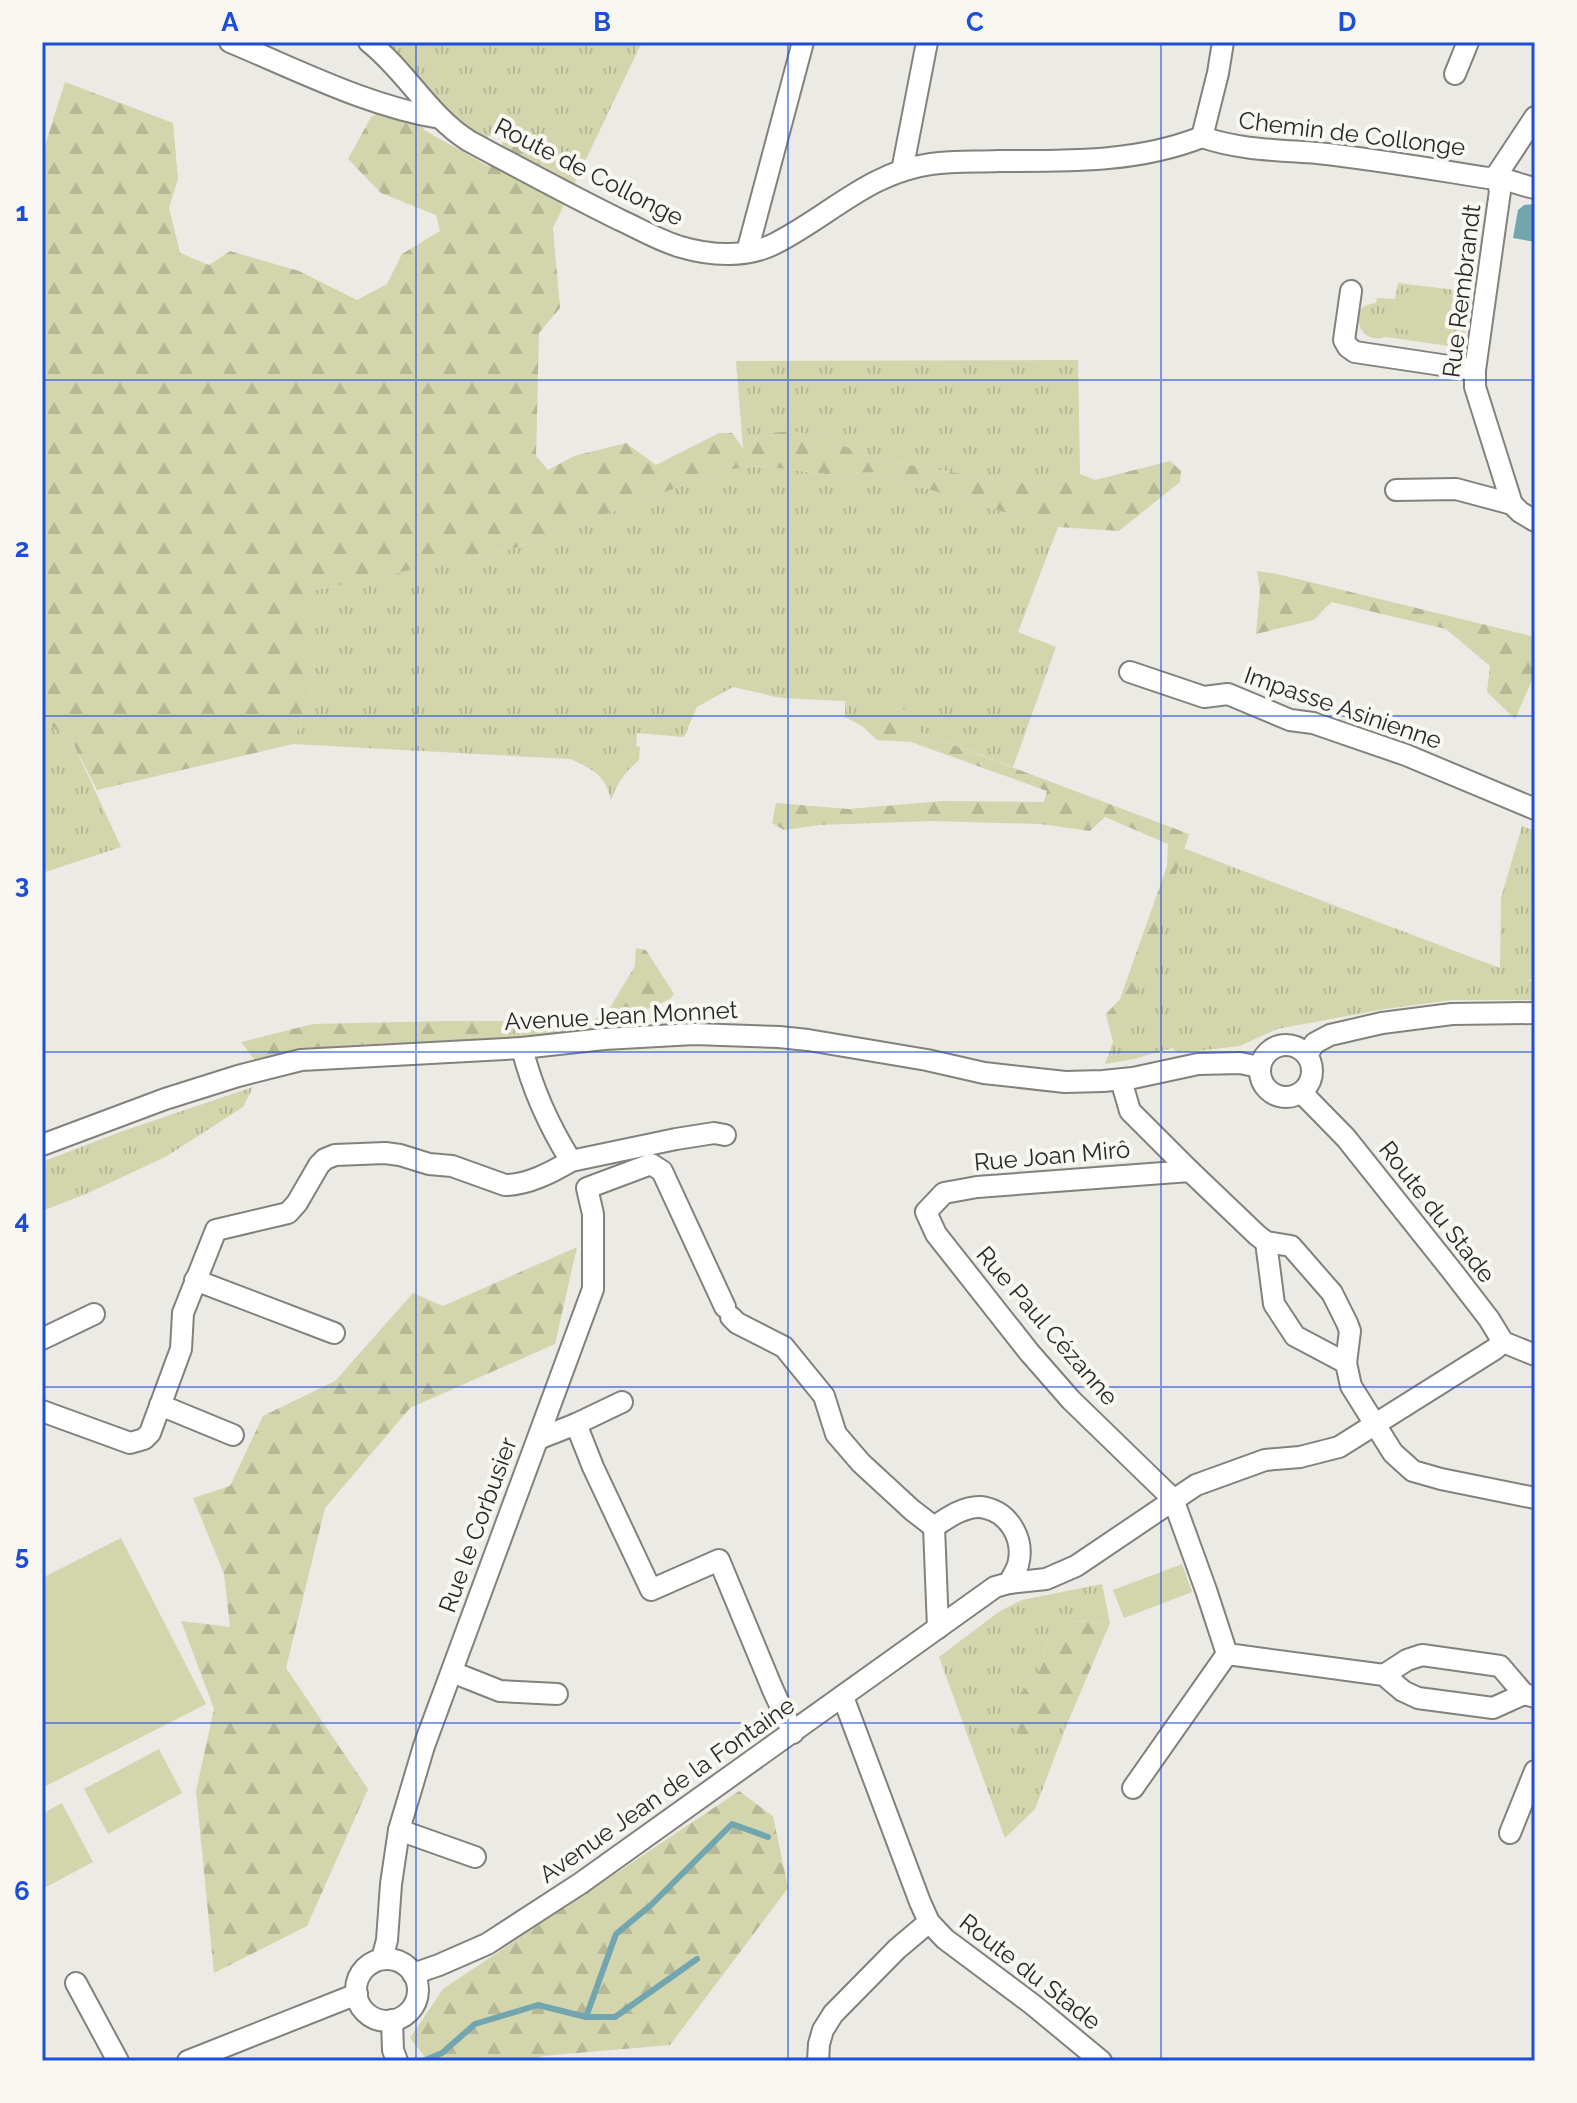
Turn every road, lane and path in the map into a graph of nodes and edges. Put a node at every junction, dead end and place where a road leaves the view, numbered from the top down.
1 (230, 42) edge
2 (369, 42) edge
3 (803, 42) edge
4 (927, 42) edge
5 (1223, 42) edge
6 (1468, 42) edge
7 (1455, 74) dead end
8 (1535, 117) edge
9 (440, 118) junction
10 (1202, 137) junction
11 (902, 171) junction
12 (1496, 176) junction
13 (1535, 188) edge
14 (747, 252) junction
15 (1351, 291) dead end
16 (1475, 370) junction
17 (1396, 490) dead end
18 (1512, 504) junction
19 (1535, 521) edge
20 (1130, 672) dead end
21 (1535, 809) edge
22 (1535, 1013) edge
23 (522, 1048) junction
24 (1307, 1054) junction
25 (1259, 1067) junction
26 (1121, 1080) junction
27 (1302, 1093) junction
28 (725, 1135) dead end
29 (42, 1145) edge
30 (571, 1161) junction
31 (1190, 1171) junction
32 (926, 1212) joint
33 (1266, 1242) junction
34 (195, 1280) junction
35 (94, 1314) dead end
36 (334, 1333) dead end
37 (42, 1339) edge
38 (1503, 1342) junction
39 (1535, 1355) edge
40 (1346, 1363) junction
41 (622, 1402) dead end
42 (160, 1405) junction
43 (42, 1411) edge
44 (576, 1424) junction
45 (1374, 1426) junction
46 (233, 1435) dead end
47 (538, 1439) junction
48 (1535, 1498) edge
49 (1173, 1499) junction
50 (934, 1527) junction
51 (1009, 1583) junction
52 (938, 1628) junction
53 (1227, 1654) junction
54 (452, 1672) junction
55 (1384, 1675) junction
56 (557, 1694) dead end
57 (1530, 1696) edge
58 (843, 1697) junction
59 (793, 1733) junction
60 (1535, 1771) edge
61 (1133, 1788) dead end
62 (399, 1830) junction
63 (1510, 1833) dead end
64 (475, 1857) dead end
65 (929, 1922) junction
66 (382, 1959) junction
67 (413, 1974) junction
68 (76, 1983) dead end
69 (357, 1994) junction
70 (392, 2020) junction
71 (192, 2060) edge
72 (118, 2061) edge
73 (397, 2061) edge
74 (818, 2061) edge
75 (1101, 2061) edge

1 - 9 street
2 - 9 street, Route de Collonge
3 - 14 street
4 - 11 street
5 - 10 street
6 - 7 street
8 - 12 street, Chemin de Collonge
9 - 14 street, Route de Collonge
10 - 11 street, Route de Collonge
10 - 12 street, Chemin de Collonge
11 - 14 street, Route de Collonge
12 - 13 street, Chemin de Collonge
12 - 16 street, Rue Rembrandt
15 - 16 street
16 - 18 street, Rue Rembrandt
17 - 18 street
18 - 19 street
20 - 21 street, Impasse Asinienne
22 - 24 street
23 - 26 street, Avenue Jean Monnet
23 - 29 street, Avenue Jean Monnet
23 - 30 street
24 - 25 street
24 - 27 street
25 - 26 street, Avenue Jean Monnet
25 - 27 street
26 - 31 street, Rue Joan Mirô
27 - 38 street, Route du Stade
28 - 30 street
30 - 34 street
31 - 32 street, Rue Joan Mirô
31 - 33 street, Rue Joan Mirô
32 - 49 street, Rue Paul Cézanne
33 - 40 street
33 - 40 street, Rue Joan Mirô
34 - 36 street
34 - 42 street
35 - 37 street
38 - 39 street
38 - 45 street
40 - 45 street, Rue Joan Mirô
41 - 44 street
42 - 43 street
42 - 46 street
44 - 47 street
44 - 59 street
45 - 48 street, Rue Joan Mirô
45 - 49 street
47 - 50 street, Rue le Corbusier
47 - 54 street, Rue le Corbusier
49 - 51 street
49 - 53 street
50 - 51 street
50 - 52 street
51 - 52 street, Avenue Jean de la Fontaine
52 - 58 street, Avenue Jean de la Fontaine
53 - 55 street
53 - 61 street
54 - 56 street
54 - 62 street, Rue le Corbusier
55 - 57 street
55 - 57 street
58 - 59 street, Avenue Jean de la Fontaine
58 - 65 street
59 - 67 street, Avenue Jean de la Fontaine
60 - 63 street
62 - 64 street
62 - 66 street, Rue le Corbusier
65 - 74 street
65 - 75 street, Route du Stade
66 - 67 street
66 - 69 street
67 - 70 street
68 - 72 street
69 - 70 street
69 - 71 street
70 - 73 street

